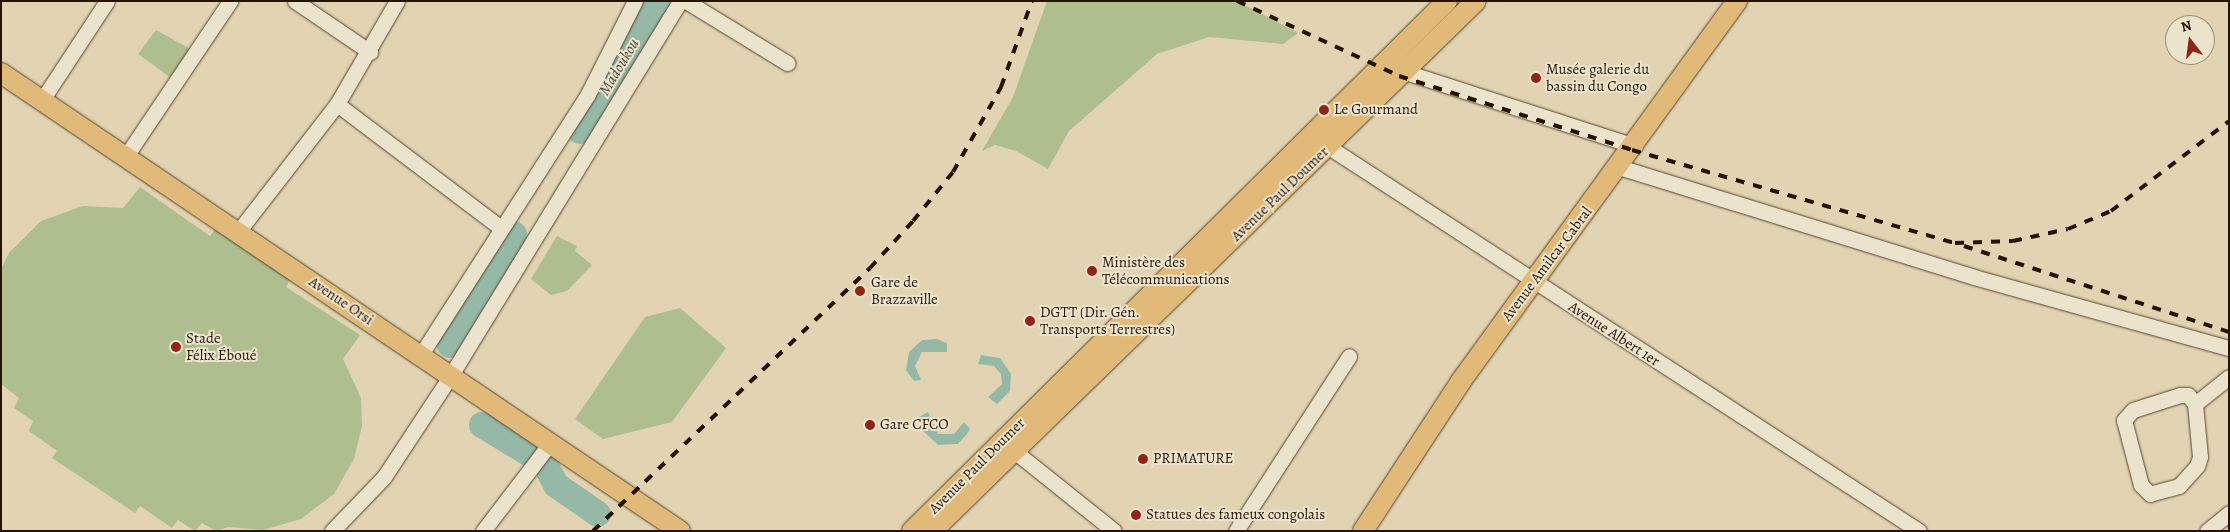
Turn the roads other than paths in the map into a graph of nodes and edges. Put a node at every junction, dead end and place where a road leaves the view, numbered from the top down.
1 (107, 1) edge
2 (230, 1) edge
3 (295, 1) edge
4 (397, 1) edge
5 (635, 1) edge
6 (680, 1) edge
7 (686, 1) edge
8 (1476, 1) edge
9 (1737, 1) edge
10 (1443, 3) edge
11 (1457, 20) junction
12 (370, 52) junction
13 (787, 63) dead end
14 (1384, 65) junction
15 (1404, 71) junction
16 (1, 74) edge
17 (42, 100) junction
18 (337, 104) junction
19 (1310, 135) junction
20 (1635, 146) junction
21 (1328, 147) junction
22 (126, 156) junction
23 (1619, 168) junction
24 (501, 228) junction
25 (237, 233) junction
26 (1533, 282) junction
27 (1133, 324) junction
28 (2229, 348) edge
29 (420, 356) junction
30 (1349, 356) dead end
31 (451, 376) junction
32 (2229, 376) edge
33 (2195, 404) junction
34 (551, 442) junction
35 (1013, 450) junction
36 (2229, 513) edge
37 (332, 531) edge
38 (483, 531) edge
39 (680, 531) edge
40 (912, 531) edge
41 (932, 531) edge
42 (1114, 531) edge
43 (1236, 531) edge
44 (1363, 531) edge
45 (1919, 531) edge
46 (2207, 531) edge

1 - 17 street
2 - 22 street
3 - 12 street
4 - 12 street
5 - 24 street
6 - 31 street
7 - 13 street
8 - 11 main road, Avenue Paul Doumer
9 - 20 main road, Avenue Amilcar Cabral
10 - 11 street
10 - 14 main road, Avenue Paul Doumer
11 - 15 main road, Avenue Paul Doumer
12 - 18 street
14 - 15 street
14 - 19 main road, Avenue Paul Doumer
15 - 20 street
15 - 21 main road, Avenue Paul Doumer
16 - 17 main road, Avenue Orsi
17 - 22 main road, Avenue Orsi
18 - 24 street
18 - 25 street
19 - 21 street, Avenue Albert 1er
19 - 27 main road, Avenue Paul Doumer
20 - 23 main road, Avenue Amilcar Cabral
21 - 26 street, Avenue Albert 1er
21 - 27 main road, Avenue Paul Doumer
22 - 25 main road, Avenue Orsi
23 - 26 main road, Avenue Amilcar Cabral
23 - 28 street
24 - 29 street
25 - 29 main road, Avenue Orsi
26 - 44 main road, Avenue Amilcar Cabral
26 - 45 street, Avenue Albert 1er
27 - 35 main road, Avenue Paul Doumer
27 - 40 main road, Avenue Paul Doumer
29 - 31 main road, Avenue Orsi
30 - 43 street
31 - 34 main road, Avenue Orsi
31 - 37 street
32 - 33 street
33 - 33 street
34 - 38 street
34 - 39 main road, Avenue Orsi
35 - 41 main road, Avenue Paul Doumer
35 - 42 street
36 - 46 street

